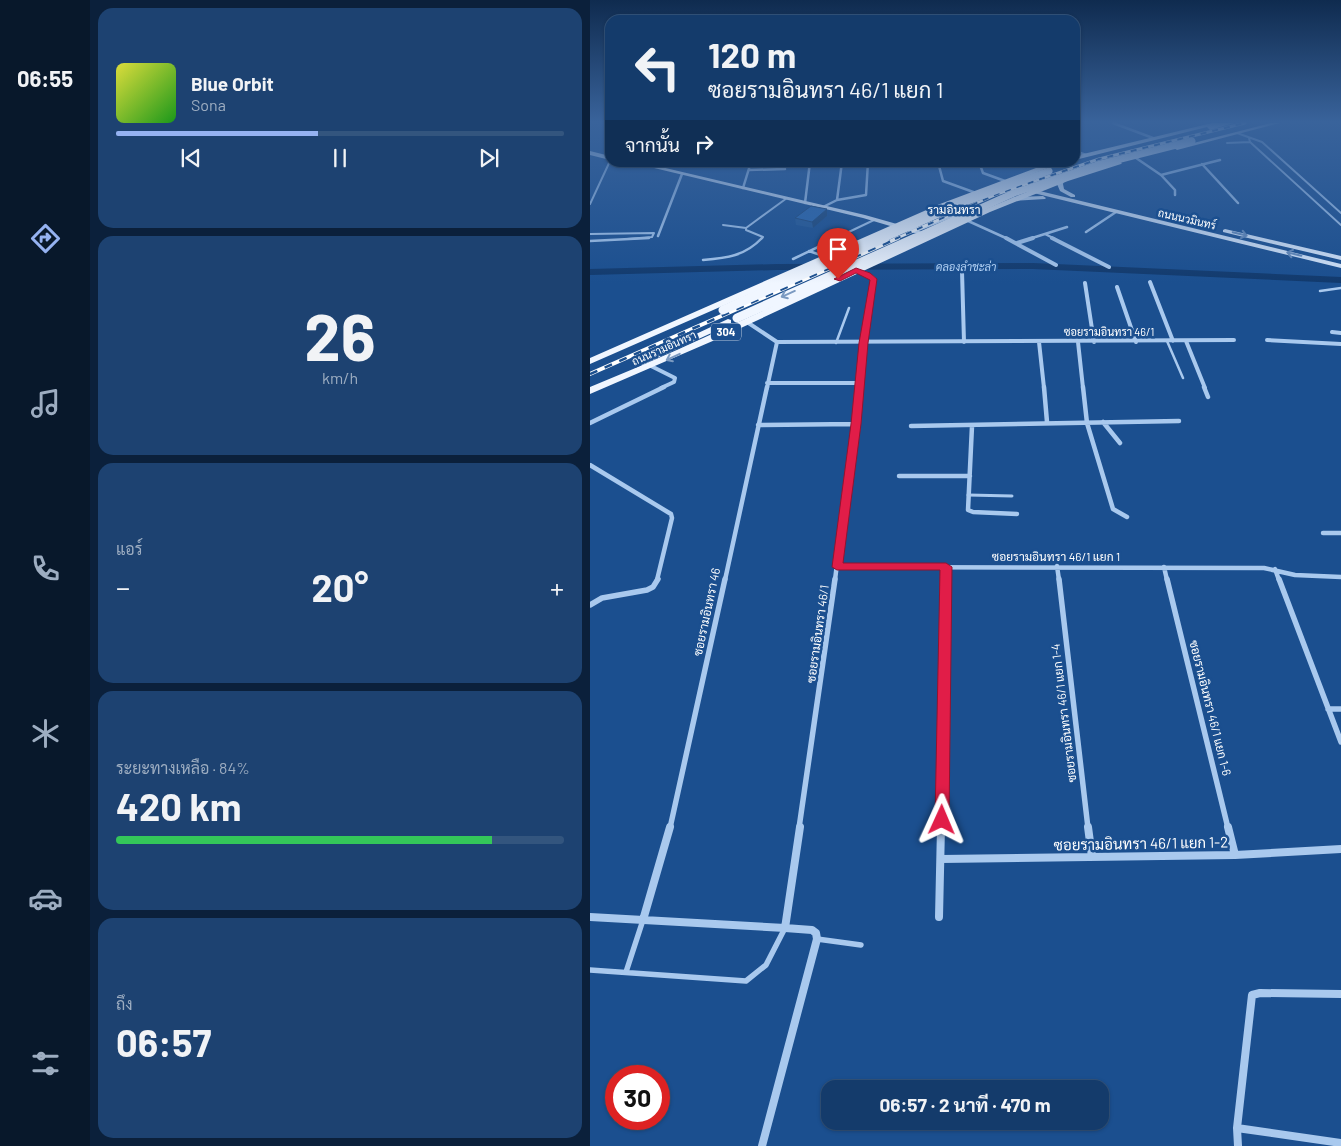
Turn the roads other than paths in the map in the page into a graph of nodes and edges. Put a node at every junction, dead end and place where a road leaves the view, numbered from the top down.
1 (603, 176) edge
2 (681, 176) edge
3 (693, 176) edge
4 (747, 176) edge
5 (808, 176) edge
6 (840, 176) edge
7 (867, 176) edge
8 (941, 176) edge
9 (991, 176) edge
10 (1019, 176) edge
11 (1035, 176) edge
12 (1052, 176) edge
13 (1062, 176) edge
14 (1075, 176) edge
15 (1163, 176) edge
16 (1214, 176) edge
17 (1285, 176) edge
18 (1299, 176) edge
19 (1302, 179) junction
20 (1063, 180) junction
21 (1289, 180) junction
22 (1004, 182) junction
23 (743, 188) junction
24 (1040, 188) junction
25 (1032, 192) junction
26 (973, 194) junction
27 (1175, 195) dead end
28 (1073, 196) junction
29 (787, 198) junction
30 (1014, 199) junction
31 (1061, 199) junction
32 (837, 200) junction
33 (805, 203) junction
34 (1238, 203) dead end
35 (590, 204) edge
36 (1000, 205) junction
37 (823, 207) junction
38 (985, 212) junction
39 (1116, 212) junction
40 (1341, 213) edge
41 (1328, 214) junction
42 (874, 220) junction
43 (966, 220) junction
44 (1341, 225) edge
45 (723, 226) dead end
46 (898, 226) junction
47 (746, 228) junction
48 (1067, 228) dead end
49 (911, 230) junction
50 (1086, 232) dead end
51 (612, 233) junction
52 (590, 234) edge
53 (1045, 234) junction
54 (658, 236) dead end
55 (932, 236) junction
56 (590, 241) edge
57 (609, 241) junction
58 (1017, 243) junction
59 (858, 244) junction
60 (810, 251) junction
61 (888, 256) junction
62 (1341, 258) edge
63 (793, 259) dead end
64 (822, 259) junction
65 (704, 260) dead end
66 (1056, 265) dead end
67 (1341, 266) edge
68 (1109, 267) dead end
69 (858, 270) junction
70 (962, 271) dead end
71 (1150, 282) dead end
72 (1085, 283) dead end
73 (1117, 288) dead end
74 (1341, 288) edge
75 (1320, 291) dead end
76 (849, 308) dead end
77 (747, 322) junction
78 (1332, 332) dead end
79 (1341, 333) edge
80 (1234, 340) dead end
81 (1267, 340) dead end
82 (1173, 341) junction
83 (1186, 341) junction
84 (777, 342) junction
85 (964, 342) junction
86 (1039, 342) junction
87 (1078, 342) junction
88 (1094, 342) junction
89 (1136, 342) junction
90 (1167, 342) junction
91 (836, 343) junction
92 (863, 343) junction
93 (1341, 344) edge
94 (590, 361) edge
95 (651, 366) junction
96 (590, 368) edge
97 (1183, 378) dead end
98 (859, 382) junction
99 (767, 383) junction
100 (590, 389) edge
101 (1208, 397) dead end
102 (1179, 421) dead end
103 (1047, 422) junction
104 (1103, 422) junction
105 (1088, 423) junction
106 (590, 424) edge
107 (856, 424) junction
108 (758, 425) junction
109 (911, 426) dead end
110 (972, 426) junction
111 (1120, 442) dead end
112 (590, 465) edge
113 (899, 476) dead end
114 (970, 476) junction
115 (968, 496) junction
116 (1012, 496) dead end
117 (1017, 514) dead end
118 (1127, 517) dead end
119 (1323, 533) dead end
120 (1341, 533) edge
121 (1057, 566) junction
122 (837, 567) junction
123 (946, 567) junction
124 (1164, 567) junction
125 (1275, 569) junction
126 (1341, 577) edge
127 (590, 605) edge
128 (1328, 709) junction
129 (1341, 710) edge
130 (1341, 742) edge
131 (1341, 850) edge
132 (1236, 855) junction
133 (1092, 857) junction
134 (941, 859) junction
135 (590, 917) edge
136 (939, 917) dead end
137 (643, 920) junction
138 (785, 928) junction
139 (817, 939) junction
140 (862, 945) dead end
141 (590, 970) edge
142 (626, 972) junction
143 (1341, 994) edge
144 (1237, 1128) junction
145 (1341, 1143) edge
146 (762, 1146) edge
147 (1238, 1146) edge

1 - 35 lane
2 - 54 street
3 - 23 main road
4 - 23 street
5 - 33 street
6 - 32 street
7 - 32 street
8 - 26 street
9 - 22 street
10 - 22 main road, ถนนรามอินทรา / 304
11 - 96 main road, ถนนรามอินทรา / 304, bridge
12 - 20 main road
13 -> 100 main road, ถนนรามอินทรา / 304, bridge
14 - 20 main road, ถนนรามอินทรา / 304
15 - 27 street
16 - 34 street
17 - 21 lane
18 - 19 lane
19 - 21 lane
19 - 40 lane
20 - 24 main road, ถนนรามอินทรา / 304
20 - 28 main road
21 - 41 lane
22 - 24 main road, ถนนนวมินทร์
22 - 25 main road, ถนนนวมินทร์
22 - 26 main road, ถนนรามอินทรา / 304
23 - 29 main road
24 - 25 main road, ถนนรามอินทรา / 304
24 - 28 main road, ถนนนวมินทร์
25 - 30 main road, ถนนรามอินทรา / 304
25 - 31 main road, ถนนนวมินทร์
26 - 36 main road
26 - 46 main road, ถนนรามอินทรา / 304
28 -> 62 main road, ถนนนวมินทร์
29 - 33 main road
29 - 47 lane
30 - 31 main road
30 - 36 main road, ถนนรามอินทรา / 304
31 - 39 main road, ถนนนวมินทร์
32 - 37 street
33 - 37 main road
36 - 38 main road, ถนนรามอินทรา / 304
37 - 42 main road
38 - 43 main road, ถนนรามอินทรา / 304
38 - 49 main road
39 - 50 street
67 -> 39 main road, ถนนนวมินทร์
40 - 41 lane
41 - 44 lane
42 - 46 main road
42 - 60 lane
43 - 55 main road, ถนนรามอินทรา / 304
43 - 58 street
45 - 47 lane
46 - 49 main road
46 - 59 main road, ถนนรามอินทรา / 304
47 - 65 lane
48 - 53 street
49 - 55 main road
51 - 52 lane
51 - 57 lane
51 - 57 lane
53 - 58 street
53 - 68 street
55 - 61 main road, ถนนรามอินทรา / 304
56 - 57 lane
58 - 66 street
59 - 61 main road
59 - 64 main road, ถนนรามอินทรา / 304
60 - 63 lane
60 - 64 lane
61 - 69 main road, ถนนรามอินทรา / 304
64 - 94 main road, ถนนรามอินทรา / 304
69 - 77 main road, ถนนรามอินทรา / 304
69 - 92 street, ซอยรามอินทรา 46/1
70 - 85 street
71 - 82 street
72 - 88 street
73 - 89 street
74 - 75 lane
76 - 91 lane
77 - 84 street
77 -> 95 main road, ถนนรามอินทรา / 304
78 - 79 street
80 - 83 street, ซอยรามอินทรา 46/1
81 - 93 street
82 - 83 street, ซอยรามอินทรา 46/1
82 - 90 street, ซอยรามอินทรา 46/1
83 - 101 street
84 - 91 street
84 - 99 street, ซอยรามอินทรา 46
85 - 86 street, ซอยรามอินทรา 46/1
85 - 92 street, ซอยรามอินทรา 46/1
86 - 87 street, ซอยรามอินทรา 46/1
86 - 103 street
87 - 88 street, ซอยรามอินทรา 46/1
87 - 105 street
88 - 89 street, ซอยรามอินทรา 46/1
89 - 90 street, ซอยรามอินทรา 46/1
90 - 97 lane
91 - 92 street
92 - 98 street, ซอยรามอินทรา 46/1
95 - 100 main road, ถนนรามอินทรา / 304
95 - 106 street
98 - 99 street
98 - 107 street, ซอยรามอินทรา 46/1
99 - 108 street, ซอยรามอินทรา 46
102 - 104 street
103 - 105 street
103 - 110 street
104 - 105 street
104 - 111 street
105 - 118 street
107 - 108 street
107 - 122 street, ซอยรามอินทรา 46/1
108 - 137 street, ซอยรามอินทรา 46
109 - 110 street
110 - 114 street
112 - 127 street
113 - 114 street
114 - 115 street
115 - 116 lane
115 - 117 street
119 - 120 street
121 - 123 street, ซอยรามอินทรา 46/1 แยก 1
121 - 124 street, ซอยรามอินทรา 46/1 แยก 1
121 - 133 street, ซอยรามอินทรา 46/1 แยก 1-4
122 - 123 street, ซอยรามอินทรา 46/1 แยก 1
122 - 138 street, ซอยรามอินทรา 46/1
123 - 134 street
124 - 125 street, ซอยรามอินทรา 46/1 แยก 1
124 - 132 street, ซอยรามอินทรา 46/1 แยก 1-6
125 - 126 street, ซอยรามอินทรา 46/1 แยก 1
125 - 128 street
128 - 129 street
128 - 130 street
131 - 132 street, ซอยรามอินทรา 46/1 แยก 1-2
132 - 133 street, ซอยรามอินทรา 46/1 แยก 1-2
133 - 134 street, ซอยรามอินทรา 46/1 แยก 1-2
134 - 136 street
135 - 137 street
137 - 138 street
137 - 142 lane
138 - 139 street
138 - 142 lane
139 - 140 lane
139 - 146 street
141 - 142 lane
143 - 144 street
144 - 145 street
144 - 147 street

